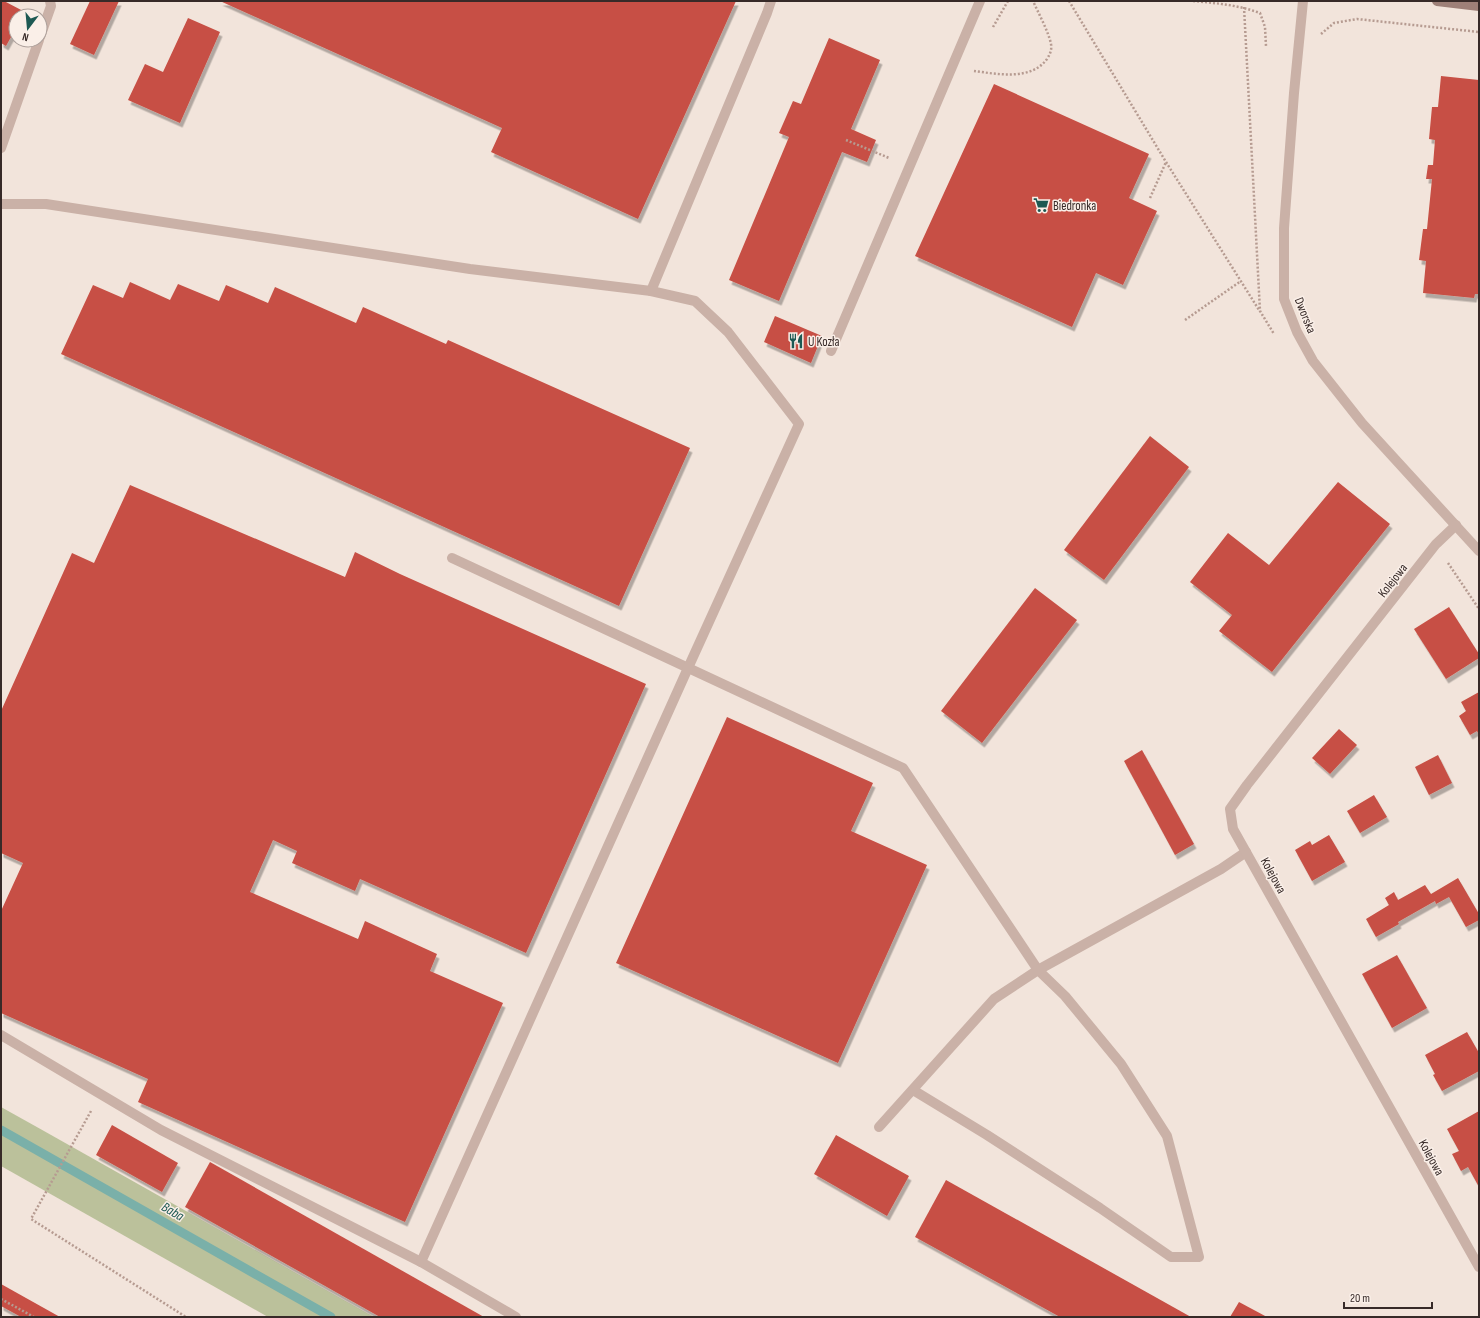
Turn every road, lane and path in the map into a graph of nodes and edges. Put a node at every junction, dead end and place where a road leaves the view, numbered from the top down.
1 (50, 1) edge
2 (771, 1) edge
3 (980, 1) edge
4 (1008, 1) edge
5 (1012, 1) edge
6 (1033, 1) edge
7 (1069, 1) edge
8 (1193, 1) edge
9 (1303, 1) edge
10 (1437, 1) edge
11 (1479, 6) edge
12 (48, 14) edge
13 (1479, 32) edge
14 (1320, 40) dead end
15 (1266, 46) dead end
16 (36, 48) edge
17 (974, 71) dead end
18 (846, 140) dead end
19 (1, 148) edge
20 (889, 158) dead end
21 (1166, 162) junction
22 (1150, 198) dead end
23 (1, 204) edge
24 (1241, 281) junction
25 (651, 291) junction
26 (1260, 310) dead end
27 (1186, 320) dead end
28 (831, 351) dead end
29 (1456, 525) junction
30 (1479, 551) edge
31 (452, 558) dead end
32 (1445, 559) dead end
33 (1479, 609) edge
34 (688, 668) junction
35 (1246, 852) junction
36 (1038, 970) junction
37 (1, 1035) edge
38 (913, 1090) junction
39 (879, 1128) dead end
40 (81, 1129) dead end
41 (421, 1262) junction
42 (1479, 1267) edge
43 (1, 1299) edge
44 (34, 1317) edge
45 (186, 1317) edge
46 (516, 1317) edge

1 - 12 street
2 - 25 street
3 - 28 street
4 - 5 path
6 - 17 path
7 - 21 path
8 - 15 path
9 - 29 street, Dworska
10 - 11 street
13 - 14 path
16 - 19 street
18 - 20 path
21 - 22 path
21 - 24 path
23 - 25 street
24 - 26 path
24 - 27 path
25 - 34 street
29 - 30 street, Dworska
29 - 35 street, Kolejowa
31 - 34 street
32 - 33 path
34 - 36 street
34 - 41 street
35 - 36 street
35 - 42 street, Kolejowa
36 - 38 street
36 - 38 street
37 - 41 street
38 - 39 street
40 - 45 path
41 - 46 street
43 - 44 path

